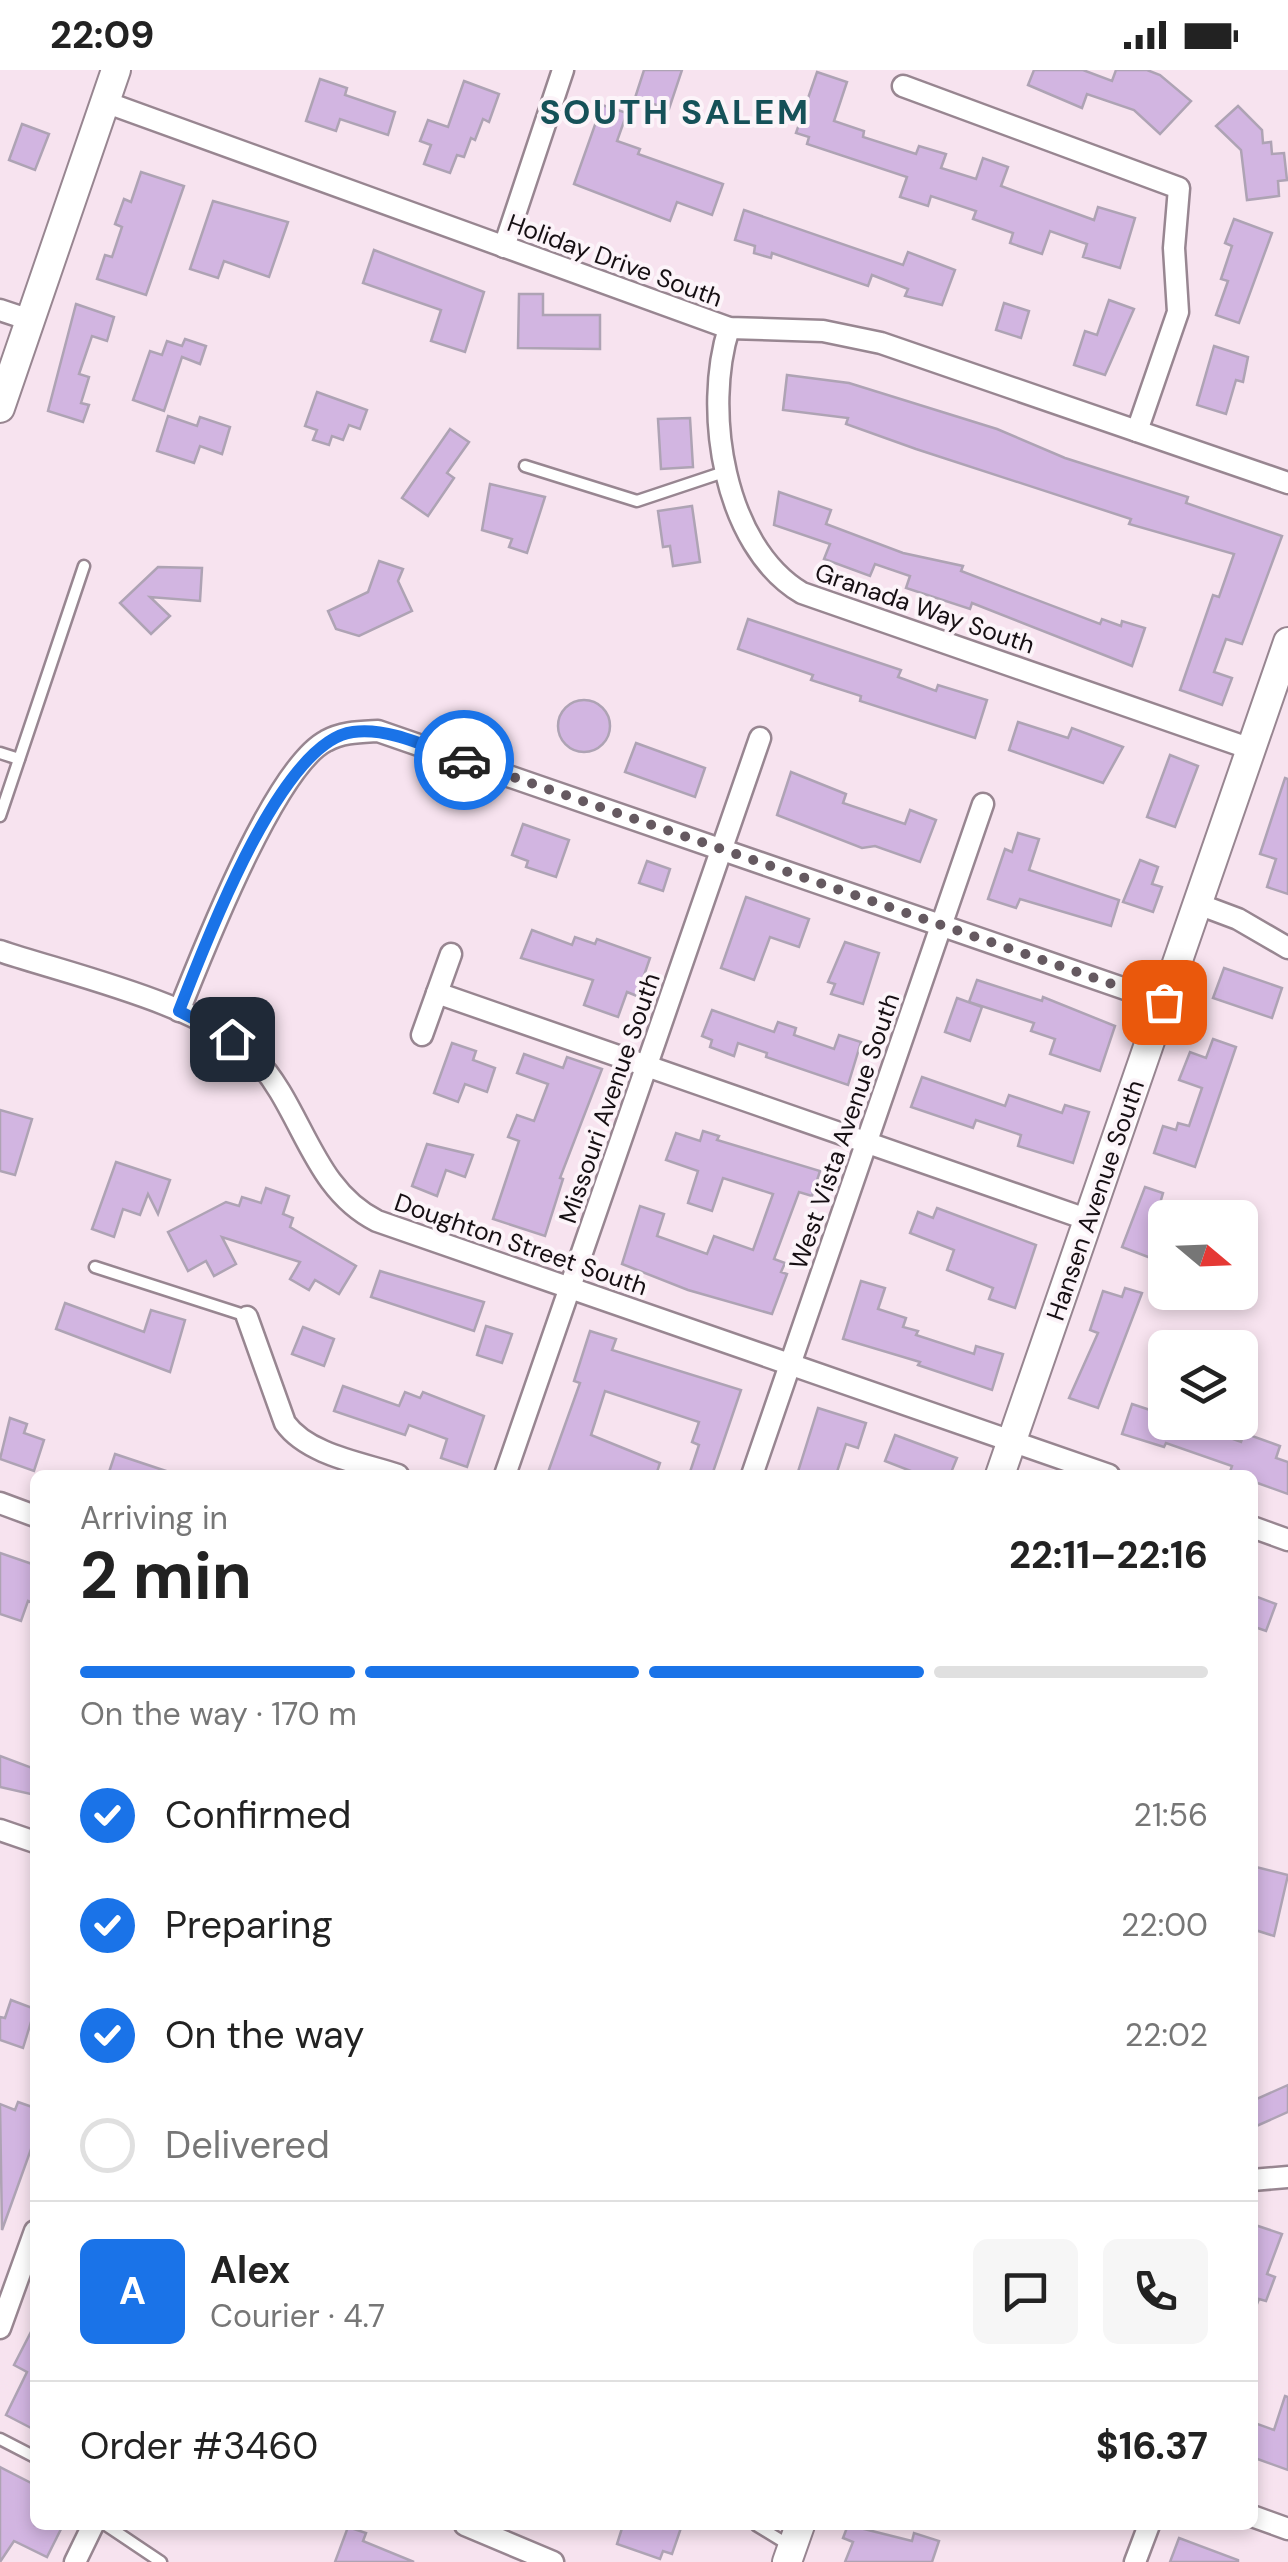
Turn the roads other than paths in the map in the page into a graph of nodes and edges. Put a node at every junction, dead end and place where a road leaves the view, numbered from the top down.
1 (116, 70) edge
2 (563, 70) edge
3 (902, 86) dead end
4 (105, 102) junction
5 (504, 246) junction
6 (0, 310) edge
7 (30, 320) junction
8 (729, 328) junction
9 (0, 408) edge
10 (1136, 431) junction
11 (524, 466) dead end
12 (724, 472) junction
13 (1288, 484) edge
14 (84, 566) dead end
15 (1288, 642) edge
16 (760, 738) dead end
17 (1251, 749) junction
18 (0, 753) edge
19 (19, 759) junction
20 (983, 804) dead end
21 (0, 816) edge
22 (722, 848) junction
23 (1198, 904) junction
24 (942, 924) junction
25 (1288, 948) edge
26 (0, 950) edge
27 (451, 954) dead end
28 (437, 994) junction
29 (1164, 1002) junction
30 (179, 1011) junction
31 (422, 1035) dead end
32 (648, 1068) junction
33 (866, 1145) junction
34 (1089, 1220) junction
35 (96, 1266) dead end
36 (569, 1287) junction
37 (248, 1316) joint
38 (791, 1362) junction
39 (1012, 1440) junction
40 (383, 1470) edge
41 (507, 1470) edge
42 (754, 1470) edge
43 (1002, 1470) edge
44 (1096, 1470) edge
45 (0, 1503) edge
46 (30, 1514) edge
47 (1258, 1529) edge
48 (1288, 1540) edge
49 (0, 1830) edge
50 (30, 1840) edge
51 (1288, 2177) edge
52 (1258, 2180) edge
53 (30, 2245) edge
54 (0, 2328) edge
55 (0, 2439) edge
56 (30, 2454) edge
57 (1258, 2518) edge
58 (1288, 2529) edge
59 (90, 2530) edge
60 (114, 2530) edge
61 (477, 2530) edge
62 (765, 2530) edge
63 (1147, 2530) edge
64 (793, 2545) edge
65 (74, 2562) edge
66 (162, 2562) edge
67 (553, 2562) edge
68 (1135, 2562) edge

1 - 4 street
2 - 5 street
3 - 10 street
4 - 5 street, Holiday Drive South
4 - 7 street
5 - 8 street, Holiday Drive South
6 - 7 street
7 - 9 street
8 - 10 street, Holiday Drive South
8 - 12 street, Granada Way South
10 - 13 street, Holiday Drive South
11 - 12 lane
12 - 17 street, Granada Way South
14 - 19 lane
15 - 17 street, Hansen Avenue South
16 - 22 street, Missouri Avenue South
17 - 23 street, Hansen Avenue South
18 - 19 lane
19 - 21 lane
20 - 24 street, West Vista Avenue South
22 - 24 street
22 - 30 street
22 - 32 street, Missouri Avenue South
23 - 25 street
23 - 29 street, Hansen Avenue South
24 - 29 street
24 - 33 street, West Vista Avenue South
26 - 30 street, Doughton Street South
27 - 28 street
28 - 31 street
28 - 32 street
29 - 34 street, Hansen Avenue South
30 - 36 street, Doughton Street South
32 - 33 street
32 - 36 street, Missouri Avenue South
33 - 34 street
33 - 38 street, West Vista Avenue South
34 - 39 street, Hansen Avenue South
35 - 37 lane
36 - 38 street, Doughton Street South
36 - 41 street, Missouri Avenue South
37 - 40 street
38 - 39 street, Doughton Street South
38 - 42 street, West Vista Avenue South
39 - 43 street, Hansen Avenue South
39 - 44 street, Doughton Street South
45 - 46 street
47 - 48 street
49 - 50 street
51 - 52 street
53 - 54 street
55 - 56 lane
57 - 58 street
59 - 65 street
60 - 66 lane
61 - 67 street
62 - 64 lane
63 - 68 street

